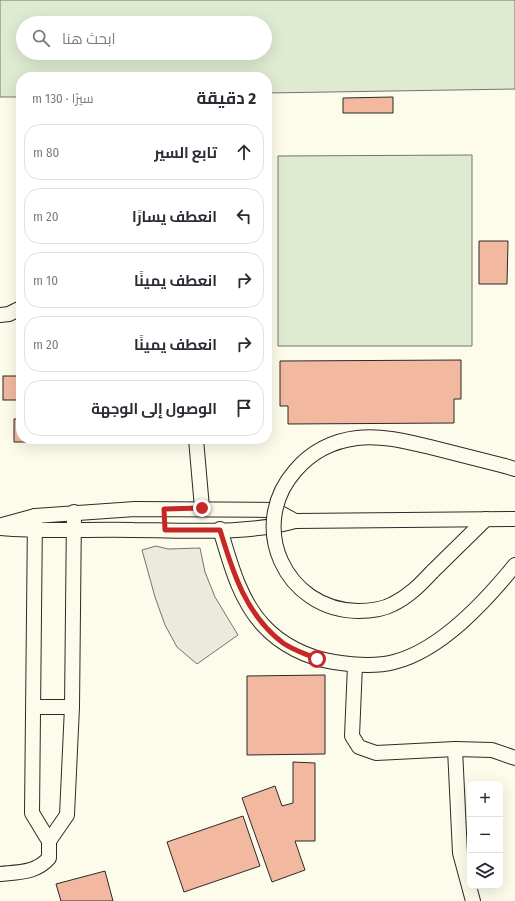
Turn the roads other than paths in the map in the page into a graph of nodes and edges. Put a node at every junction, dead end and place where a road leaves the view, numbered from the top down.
1 (16, 310) edge
2 (0, 315) edge
3 (196, 444) edge
4 (510, 467) edge
5 (202, 508) junction
6 (164, 509) junction
7 (74, 512) junction
8 (35, 516) junction
9 (486, 519) junction
10 (515, 519) edge
11 (295, 522) junction
12 (0, 525) edge
13 (0, 528) edge
14 (74, 530) junction
15 (165, 530) junction
16 (220, 530) junction
17 (34, 531) junction
18 (515, 565) edge
19 (354, 665) junction
20 (34, 707) junction
21 (72, 707) junction
22 (455, 749) junction
23 (515, 758) edge
24 (49, 841) junction
25 (0, 874) edge
26 (473, 901) edge

1 - 2 street
3 - 5 street
4 - 9 street, bridge
5 - 6 street
5 - 11 street
6 - 7 street
6 - 15 street
7 - 8 street
7 - 14 street
8 - 12 street
8 - 17 street
9 - 10 street
9 - 11 street
11 - 16 street
13 - 17 street
14 - 15 street
14 - 17 street
14 - 21 street
15 - 16 street
16 - 19 street
17 - 20 street
18 - 19 street
19 - 22 street
20 - 21 street
20 - 24 street
21 - 24 street
22 - 23 street
22 - 26 street
24 - 25 street

